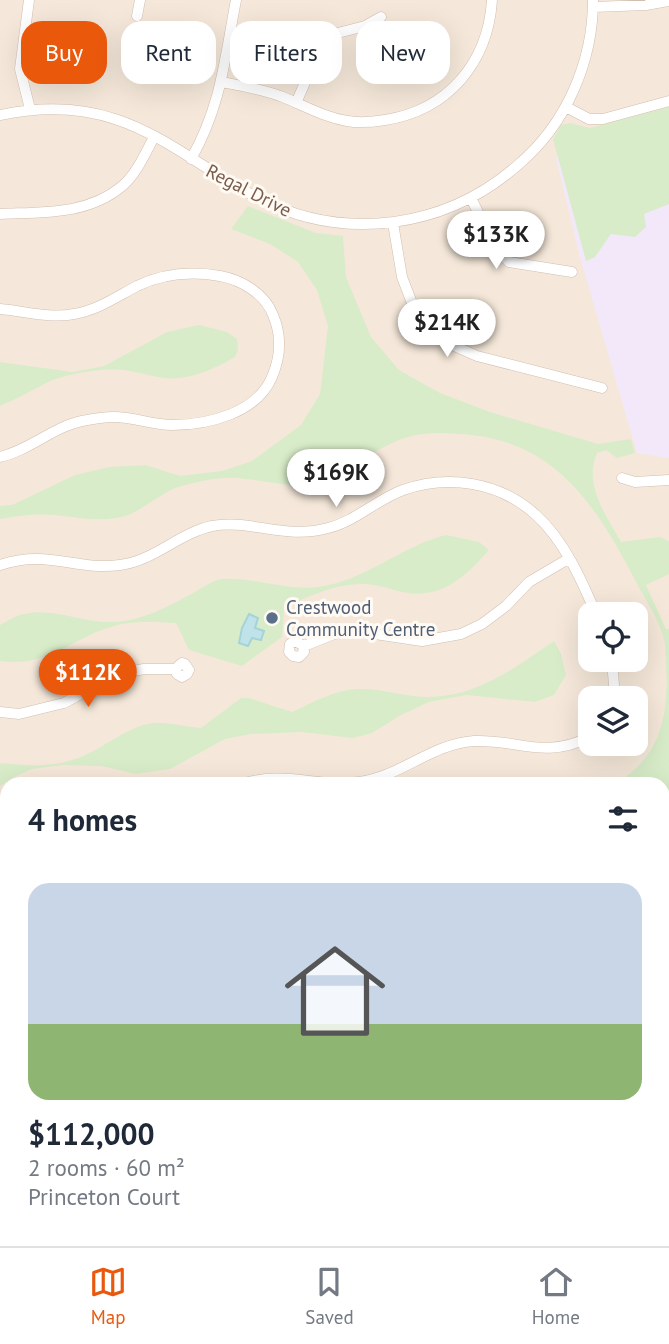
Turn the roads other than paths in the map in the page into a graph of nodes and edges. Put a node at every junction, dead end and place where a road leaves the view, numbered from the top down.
1 (29, 0) edge
2 (140, 0) edge
3 (236, 0) edge
4 (492, 0) edge
5 (669, 1) edge
6 (593, 3) edge
7 (137, 16) dead end
8 (381, 17) dead end
9 (221, 82) junction
10 (669, 101) edge
11 (296, 103) junction
12 (566, 107) junction
13 (30, 109) junction
14 (0, 115) edge
15 (154, 137) junction
16 (191, 159) junction
17 (471, 198) junction
18 (0, 214) edge
19 (393, 223) junction
20 (572, 272) dead end
21 (0, 309) edge
22 (601, 388) dead end
23 (0, 457) edge
24 (622, 478) dead end
25 (669, 480) edge
26 (568, 559) junction
27 (0, 565) edge
28 (590, 602) edge
29 (304, 646) dead end
30 (175, 669) dead end
31 (0, 712) edge
32 (578, 743) edge
33 (377, 777) edge

1 - 13 street
2 - 7 street
3 - 9 street
4 - 11 street
5 - 6 street
6 - 12 street, Regal Drive
8 - 11 street
9 - 11 street
9 - 16 street
10 - 12 street
12 - 17 street, Regal Drive
13 - 14 street, Regal Drive
13 - 15 street, Regal Drive
15 - 16 street, Regal Drive
15 - 18 street
16 - 19 street, Regal Drive
17 - 19 street, Regal Drive
17 - 20 street
19 - 22 street
21 - 23 street
24 - 25 street
26 - 27 street
26 - 28 street
26 - 29 street
30 - 31 street
32 - 33 street

